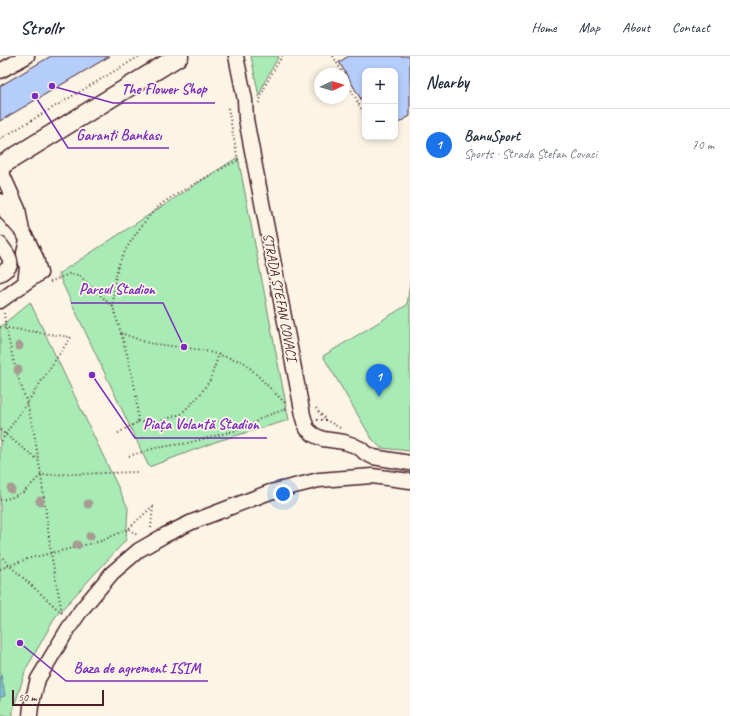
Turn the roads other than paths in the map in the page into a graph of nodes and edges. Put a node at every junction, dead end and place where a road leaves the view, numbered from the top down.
1 (27, 56) edge
2 (179, 56) edge
3 (236, 56) edge
4 (0, 72) edge
5 (0, 167) edge
6 (1, 207) edge
7 (24, 235) junction
8 (0, 244) edge
9 (0, 274) edge
10 (25, 283) junction
11 (1, 300) edge
12 (410, 463) edge
13 (410, 481) edge
14 (30, 716) edge

1 - 4 street
2 - 5 main road
3 - 12 street, STRADA ȘTEFAN COVACI
5 - 7 street
6 - 7 street
7 - 10 street
7 - 10 street
8 - 9 street
10 - 11 street
13 - 14 street

